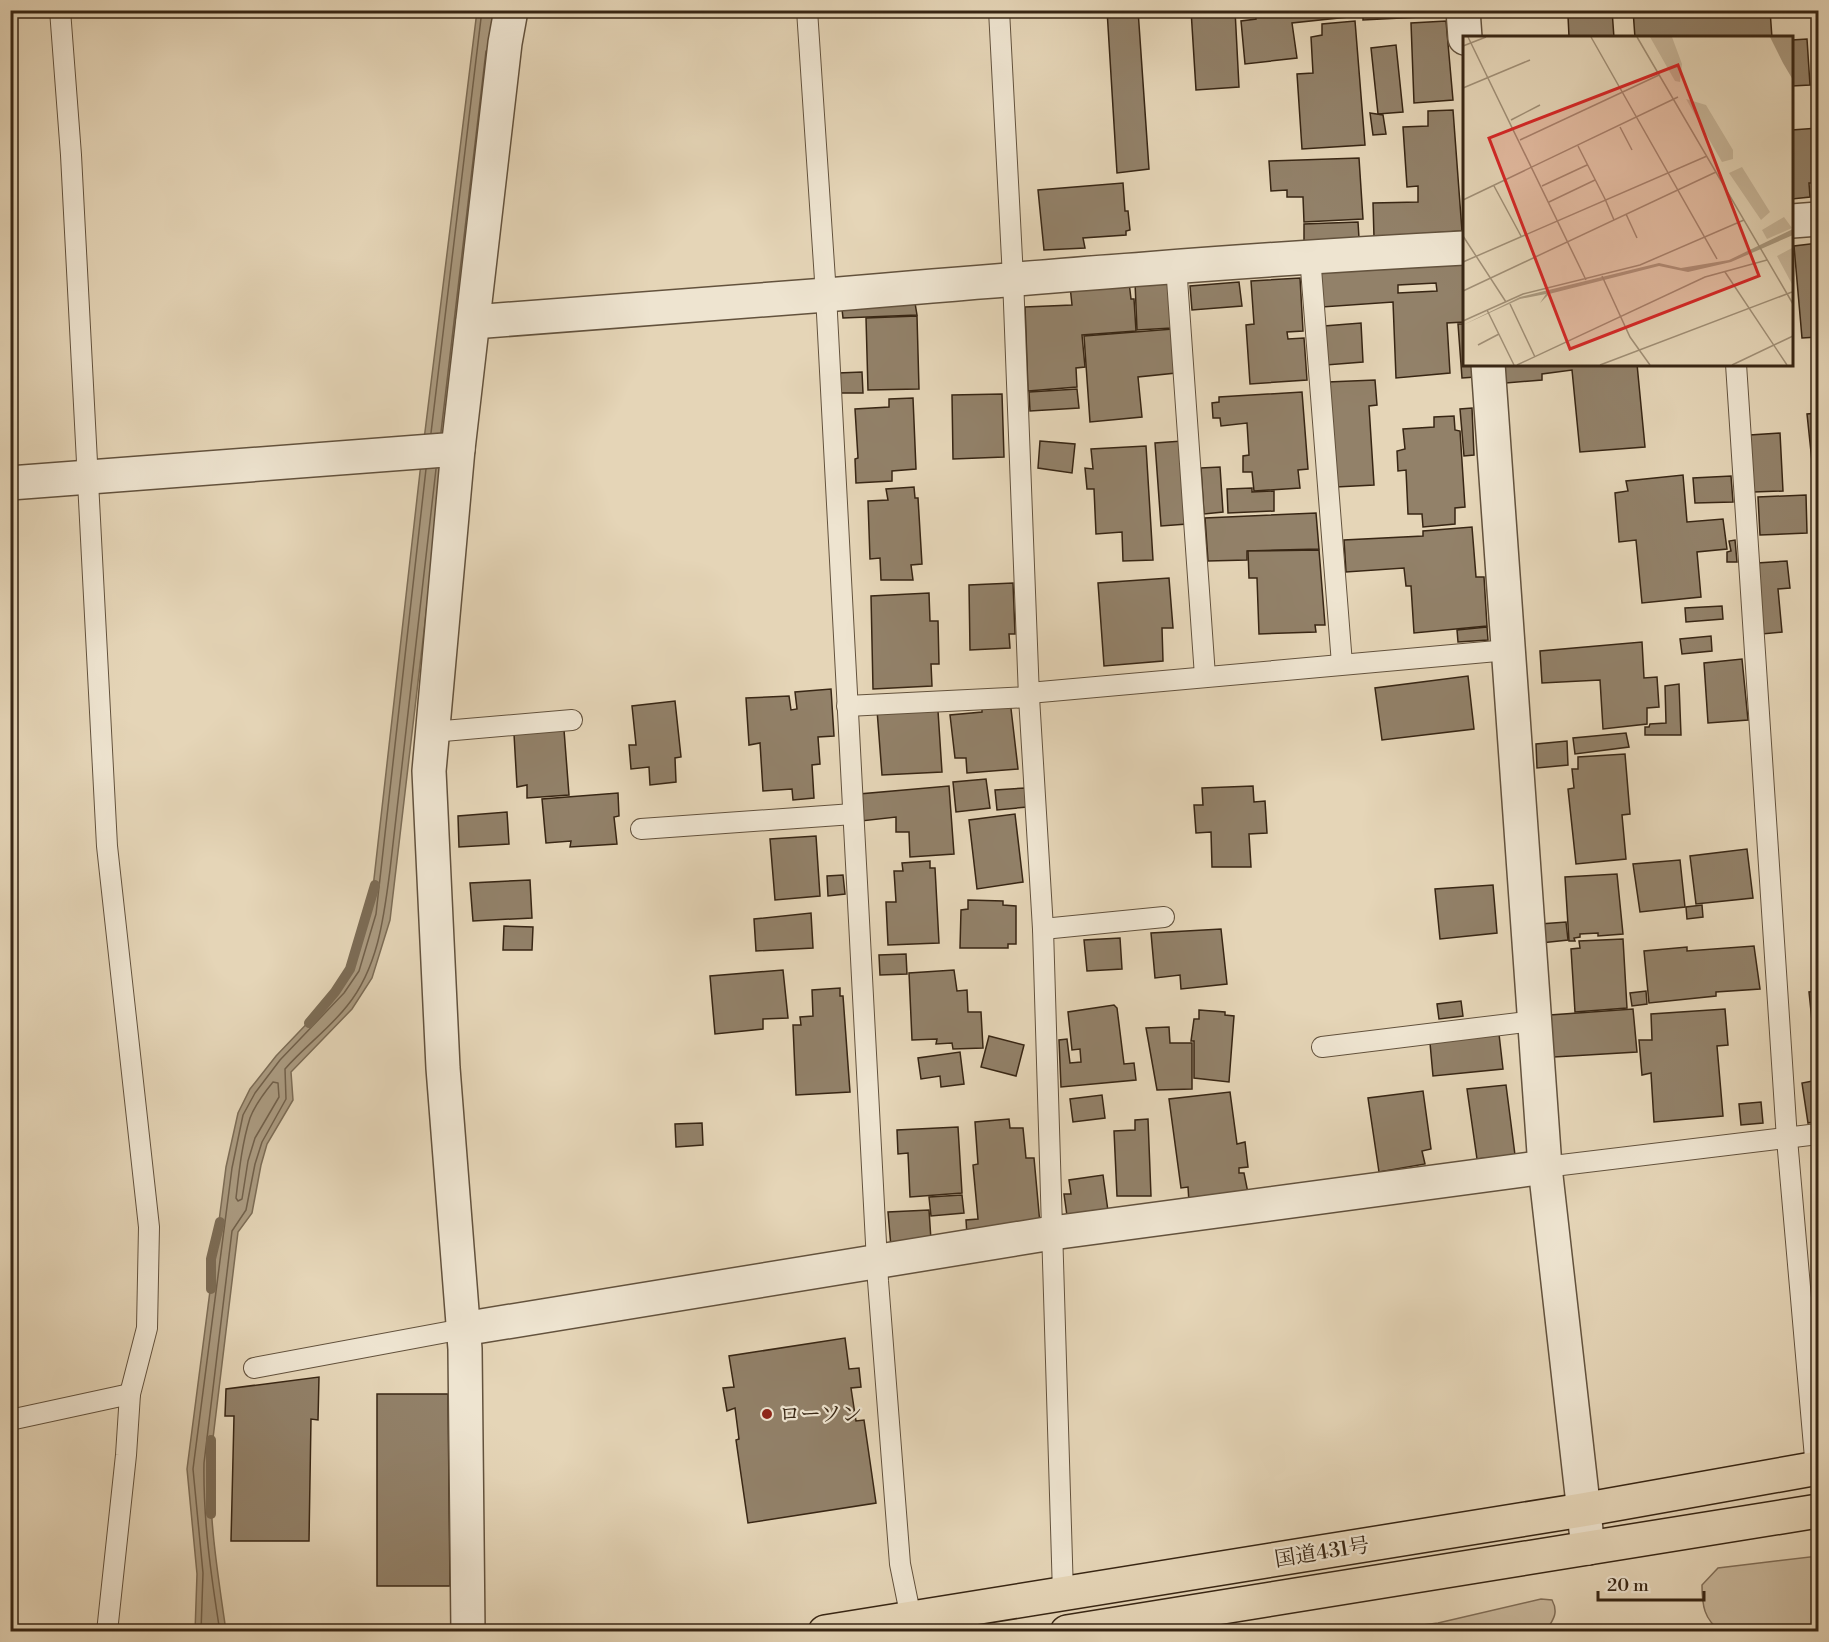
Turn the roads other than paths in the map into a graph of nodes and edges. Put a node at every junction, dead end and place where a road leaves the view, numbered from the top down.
1 (60, 10) edge
2 (511, 10) edge
3 (807, 10) edge
4 (999, 10) edge
5 (1463, 10) edge
6 (1465, 36) edge
7 (1818, 219) edge
8 (1793, 221) edge
9 (1463, 248) edge
10 (1310, 256) junction
11 (1176, 266) junction
12 (1012, 278) junction
13 (826, 295) junction
14 (473, 321) junction
15 (1488, 366) edge
16 (1736, 366) edge
17 (441, 451) junction
18 (89, 478) junction
19 (10, 483) edge
20 (1508, 650) junction
21 (1342, 664) junction
22 (1205, 676) junction
23 (1029, 695) junction
24 (847, 705) junction
25 (572, 720) dead end
26 (432, 732) junction
27 (853, 814) junction
28 (641, 829) dead end
29 (1164, 917) dead end
30 (1043, 929) junction
31 (1534, 1021) junction
32 (1322, 1047) dead end
33 (1818, 1134) edge
34 (1787, 1139) junction
35 (1545, 1167) junction
36 (1052, 1233) junction
37 (877, 1262) junction
38 (464, 1329) junction
39 (254, 1368) dead end
40 (130, 1394) junction
41 (10, 1420) edge
42 (1817, 1468) edge
43 (1582, 1510) junction
44 (1818, 1511) edge
45 (1588, 1548) junction
46 (1063, 1594) junction
47 (911, 1618) junction
48 (107, 1632) edge
49 (468, 1632) edge
50 (825, 1632) edge
51 (1067, 1632) edge

1 - 18 lane
2 - 14 street
3 - 13 lane
4 - 12 lane
5 - 6 street
7 - 8 street
9 - 10 street
10 - 11 street
10 - 21 lane
11 - 12 street
11 - 22 lane
12 - 13 street
12 - 23 lane
13 - 14 street
13 - 24 lane
14 - 17 street
15 - 20 street
16 - 34 lane
17 - 18 street
17 - 26 street
18 - 19 street
18 - 40 lane
20 - 21 lane
20 - 31 street
21 - 22 lane
22 - 23 lane
23 - 24 lane
23 - 30 lane
24 - 27 lane
25 - 26 lane
26 - 38 street
27 - 28 lane
27 - 37 lane
29 - 30 lane
30 - 36 lane
31 - 32 lane
31 - 35 street
33 - 34 lane
34 - 35 lane
34 - 42 lane
35 - 36 street
35 - 43 street
36 - 37 street
36 - 46 lane
37 - 38 street
37 - 47 lane
38 - 39 lane
38 - 49 street
40 - 41 lane
40 - 48 lane
42 - 43 highway, 国道431号
43 - 45 street
43 - 46 highway, 国道431号
44 - 45 highway, 国道431号
45 - 51 highway, 国道431号
46 - 47 highway, 国道431号
47 - 50 highway, 国道431号

